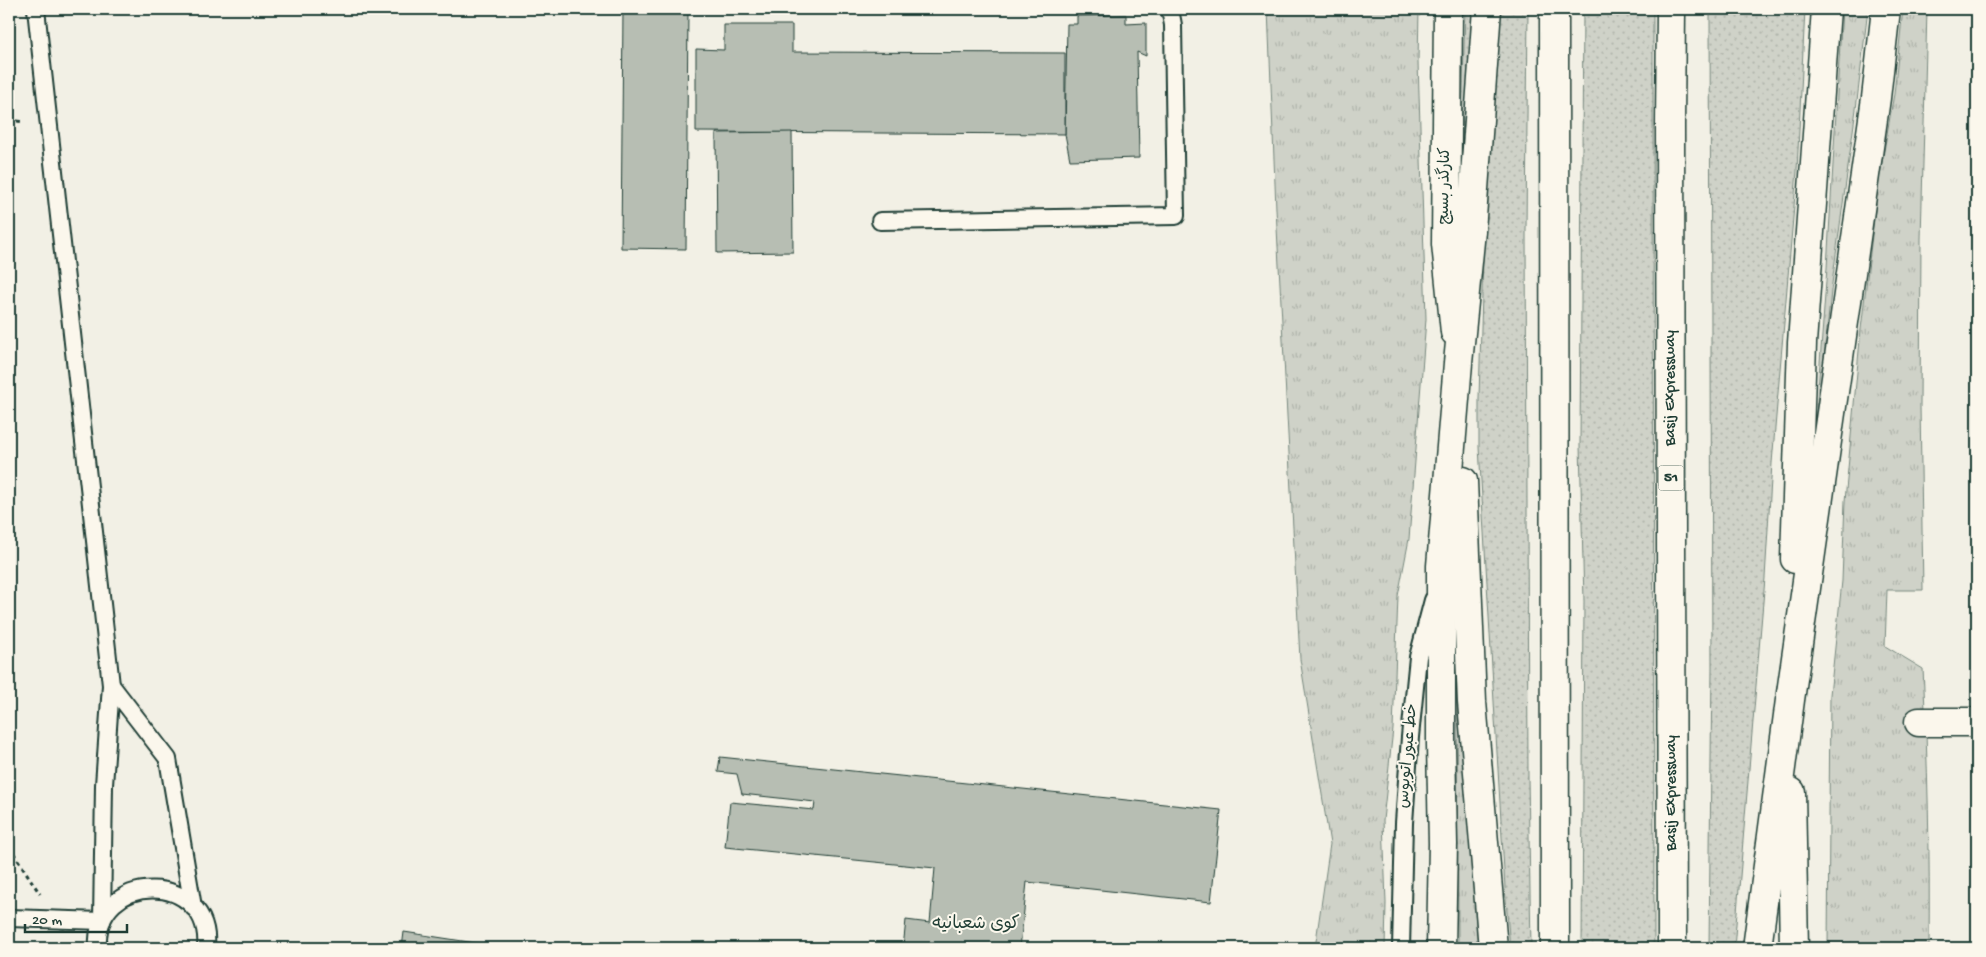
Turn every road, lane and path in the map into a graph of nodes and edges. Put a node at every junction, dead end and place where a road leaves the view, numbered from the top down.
1 (36, 9) edge
2 (1170, 9) edge
3 (1448, 9) edge
4 (1487, 9) edge
5 (1554, 9) edge
6 (1672, 9) edge
7 (1826, 9) edge
8 (1886, 9) edge
9 (880, 221) dead end
10 (1458, 363) junction
11 (1441, 566) junction
12 (111, 685) junction
13 (1790, 700) junction
14 (1919, 722) dead end
15 (1977, 722) edge
16 (9, 846) edge
17 (193, 907) junction
18 (9, 918) edge
19 (56, 920) junction
20 (102, 921) junction
21 (98, 948) edge
22 (206, 948) edge
23 (1401, 948) edge
24 (1441, 948) edge
25 (1493, 948) edge
26 (1555, 948) edge
27 (1672, 948) edge
28 (1757, 948) edge
29 (1794, 948) edge

1 - 12 lane
2 - 9 lane
3 - 10 main road, کنارگذر بسیج
4 - 10 main road
5 - 26 main road
6 - 27 main road, Basij Expressway / 51
7 - 13 main road
8 - 13 main road
10 - 11 main road
10 - 25 main road
11 - 23 lane, خط عبور اتوبوس
11 - 24 main road
12 - 17 lane
12 - 20 lane
13 - 28 main road
13 - 29 main road
14 - 15 main road
16 - 19 path
17 - 20 lane
17 - 22 lane
18 - 19 lane
19 - 20 lane
20 - 21 lane

